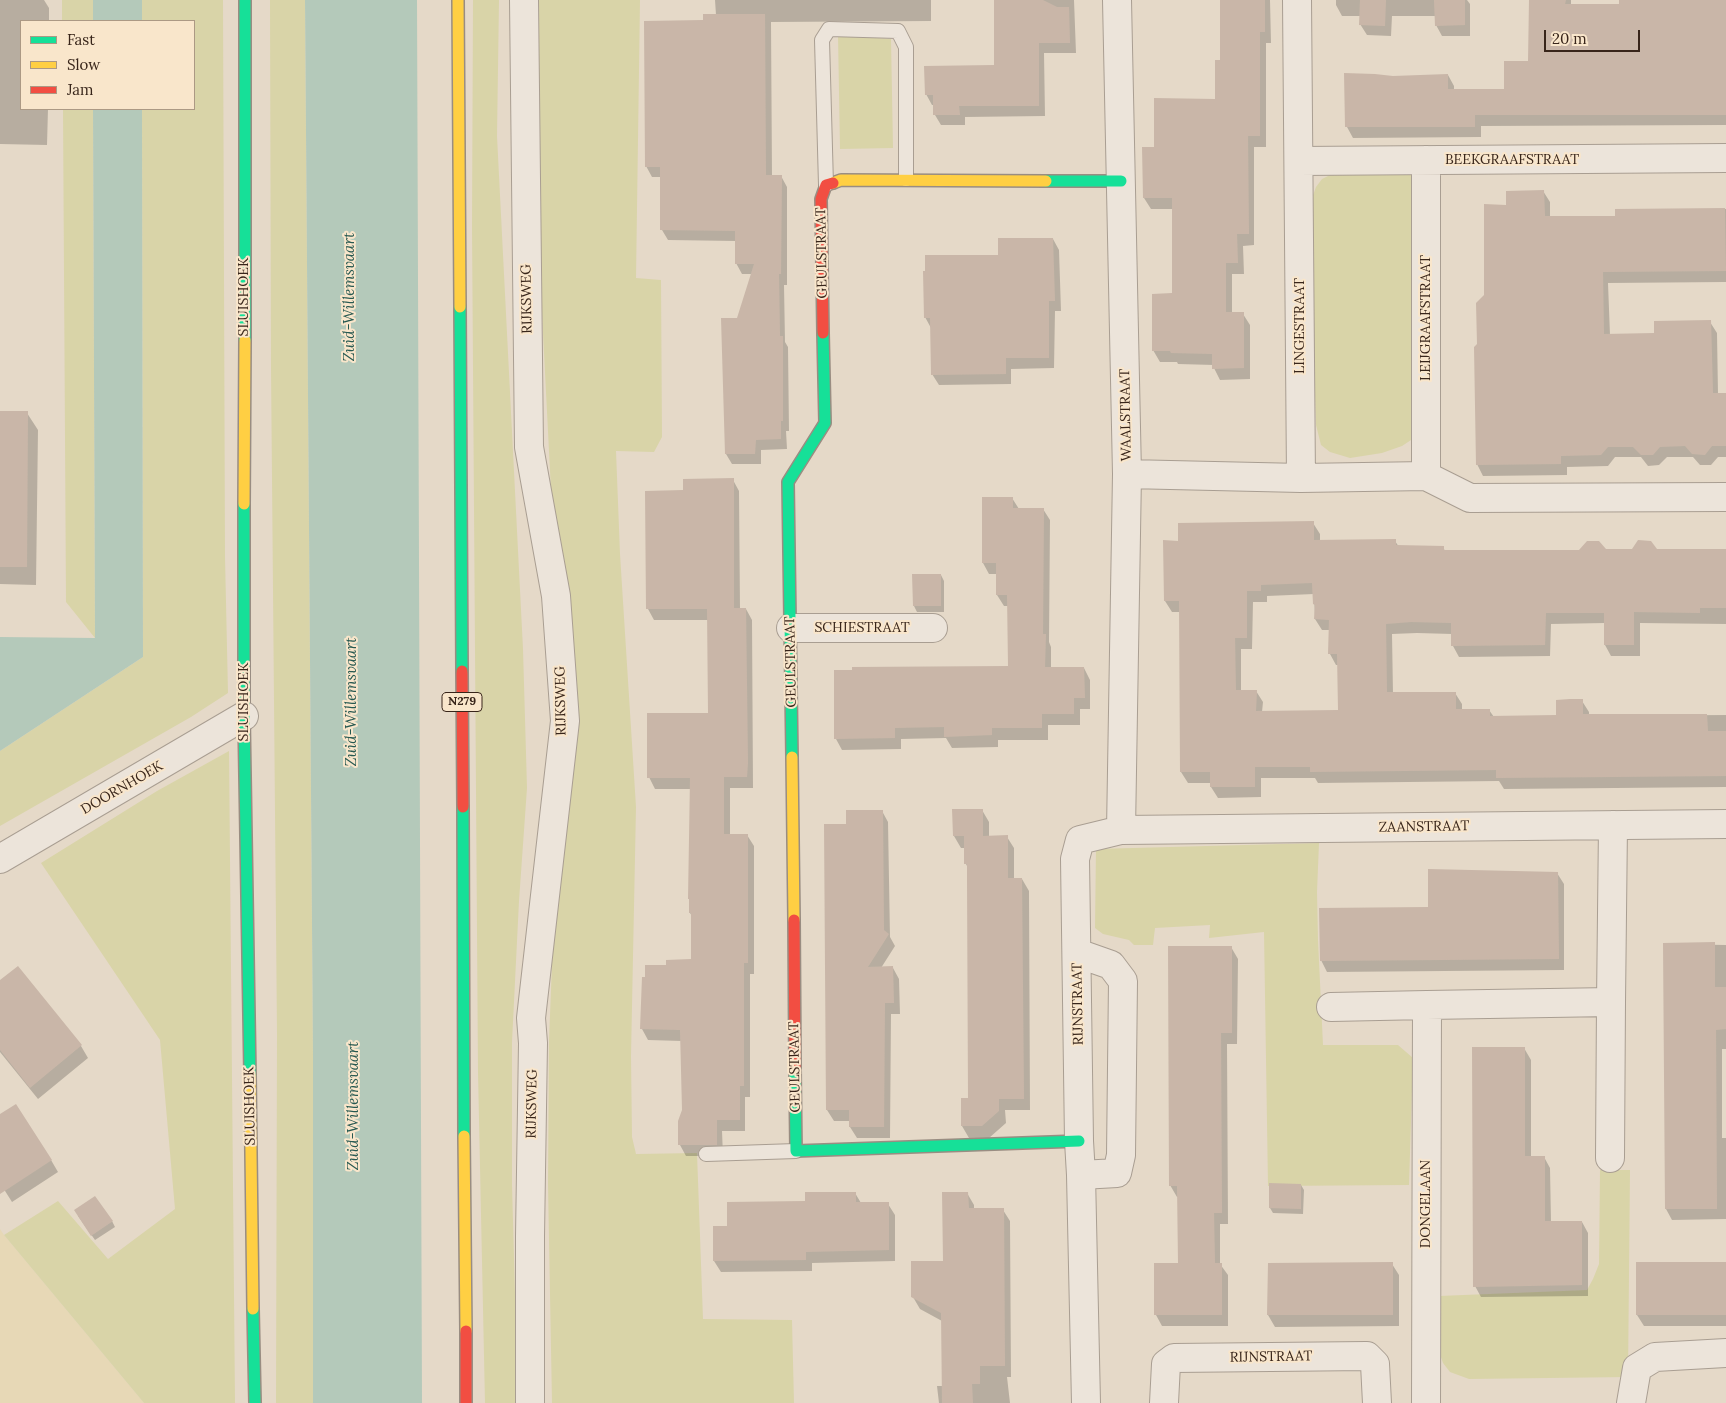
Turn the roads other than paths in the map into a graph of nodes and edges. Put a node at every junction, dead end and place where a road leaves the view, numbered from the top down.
1 (245, 0) edge
2 (458, 0) edge
3 (524, 0) edge
4 (1117, 0) edge
5 (1297, 0) edge
6 (1726, 158) edge
7 (1426, 160) junction
8 (1299, 161) junction
9 (906, 179) junction
10 (1121, 181) junction
11 (826, 185) junction
12 (1127, 474) junction
13 (1426, 476) junction
14 (1301, 478) junction
15 (1726, 497) edge
16 (791, 628) junction
17 (933, 628) dead end
18 (244, 716) junction
19 (1726, 824) edge
20 (1613, 826) junction
21 (1121, 830) junction
22 (0, 859) edge
23 (1077, 953) junction
24 (1612, 1002) junction
25 (1427, 1005) junction
26 (1331, 1007) dead end
27 (1079, 1141) junction
28 (796, 1151) junction
29 (706, 1154) dead end
30 (1610, 1158) dead end
31 (1081, 1176) junction
32 (1726, 1353) edge
33 (255, 1403) edge
34 (466, 1403) edge
35 (530, 1403) edge
36 (1086, 1403) edge
37 (1164, 1403) edge
38 (1377, 1403) edge
39 (1426, 1403) edge
40 (1631, 1403) edge

1 - 18 street, SLUISHOEK
2 - 34 street, N279
3 - 35 street, RIJKSWEG
4 - 10 street, WAALSTRAAT
5 - 8 street, LINGESTRAAT
6 - 7 street, BEEKGRAAFSTRAAT
7 - 8 street, BEEKGRAAFSTRAAT
7 - 13 street, LEIJGRAAFSTRAAT
8 - 14 street, LINGESTRAAT
9 - 10 street
9 - 11 street
9 - 11 lane, GEULSTRAAT
10 - 12 street, WAALSTRAAT
11 - 16 street, GEULSTRAAT
12 - 14 street
12 - 21 street, WAALSTRAAT
13 - 14 street
13 - 15 street
16 - 17 street, SCHIESTRAAT
16 - 28 street, GEULSTRAAT
18 - 22 street, DOORNHOEK
18 - 33 street, SLUISHOEK
19 - 20 street, ZAANSTRAAT
20 - 21 street, ZAANSTRAAT
20 - 24 street
21 - 23 street, RIJNSTRAAT
23 - 27 street, RIJNSTRAAT
23 - 31 street, RIJNSTRAAT
24 - 25 street
24 - 30 street
25 - 26 street
25 - 39 street, DONGELAAN
27 - 28 street
27 - 31 street, RIJNSTRAAT
28 - 29 lane
31 - 36 street, RIJNSTRAAT
32 - 40 street
37 - 38 street, RIJNSTRAAT

